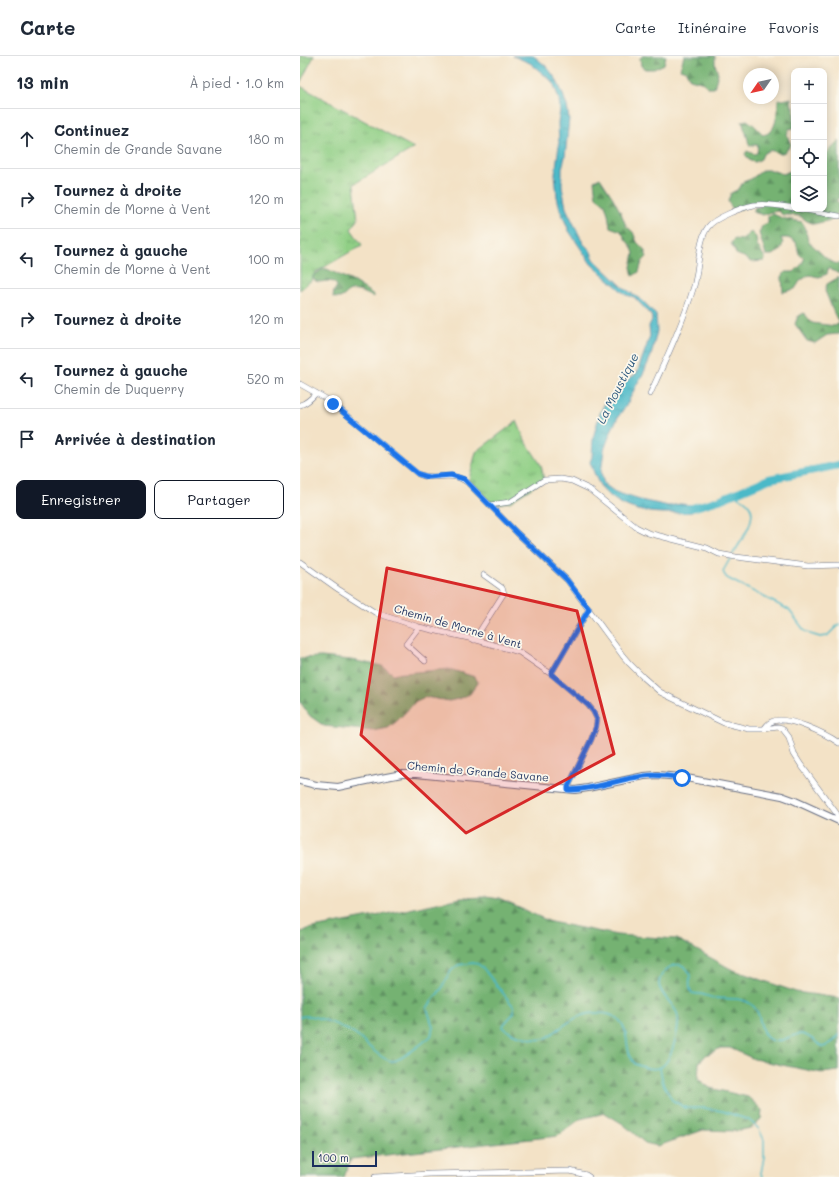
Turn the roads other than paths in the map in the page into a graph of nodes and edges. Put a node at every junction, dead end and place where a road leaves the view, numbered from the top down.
1 (791, 208) edge
2 (817, 212) edge
3 (839, 216) edge
4 (300, 384) edge
5 (316, 393) junction
6 (650, 394) dead end
7 (300, 405) edge
8 (490, 505) junction
9 (300, 562) edge
10 (839, 565) edge
11 (484, 575) dead end
12 (589, 609) junction
13 (419, 626) junction
14 (474, 640) junction
15 (425, 661) dead end
16 (551, 674) junction
17 (764, 729) junction
18 (839, 744) edge
19 (300, 781) edge
20 (568, 790) junction
21 (838, 820) edge
22 (375, 1177) edge
23 (589, 1177) edge

1 - 6 street
2 - 3 street
4 - 5 street
5 - 7 street
5 - 8 street
8 - 10 street
8 - 12 street
9 - 13 street, Chemin de Morne à Vent
11 - 14 street
12 - 16 street
12 - 17 street
13 - 14 street, Chemin de Morne à Vent
13 - 15 street
14 - 16 street, Chemin de Morne à Vent
16 - 20 street, Chemin de Morne à Vent
17 - 18 street
17 - 21 street
19 - 20 street, Chemin de Grande Savane
20 - 21 street, Chemin de Grande Savane
22 - 23 street

